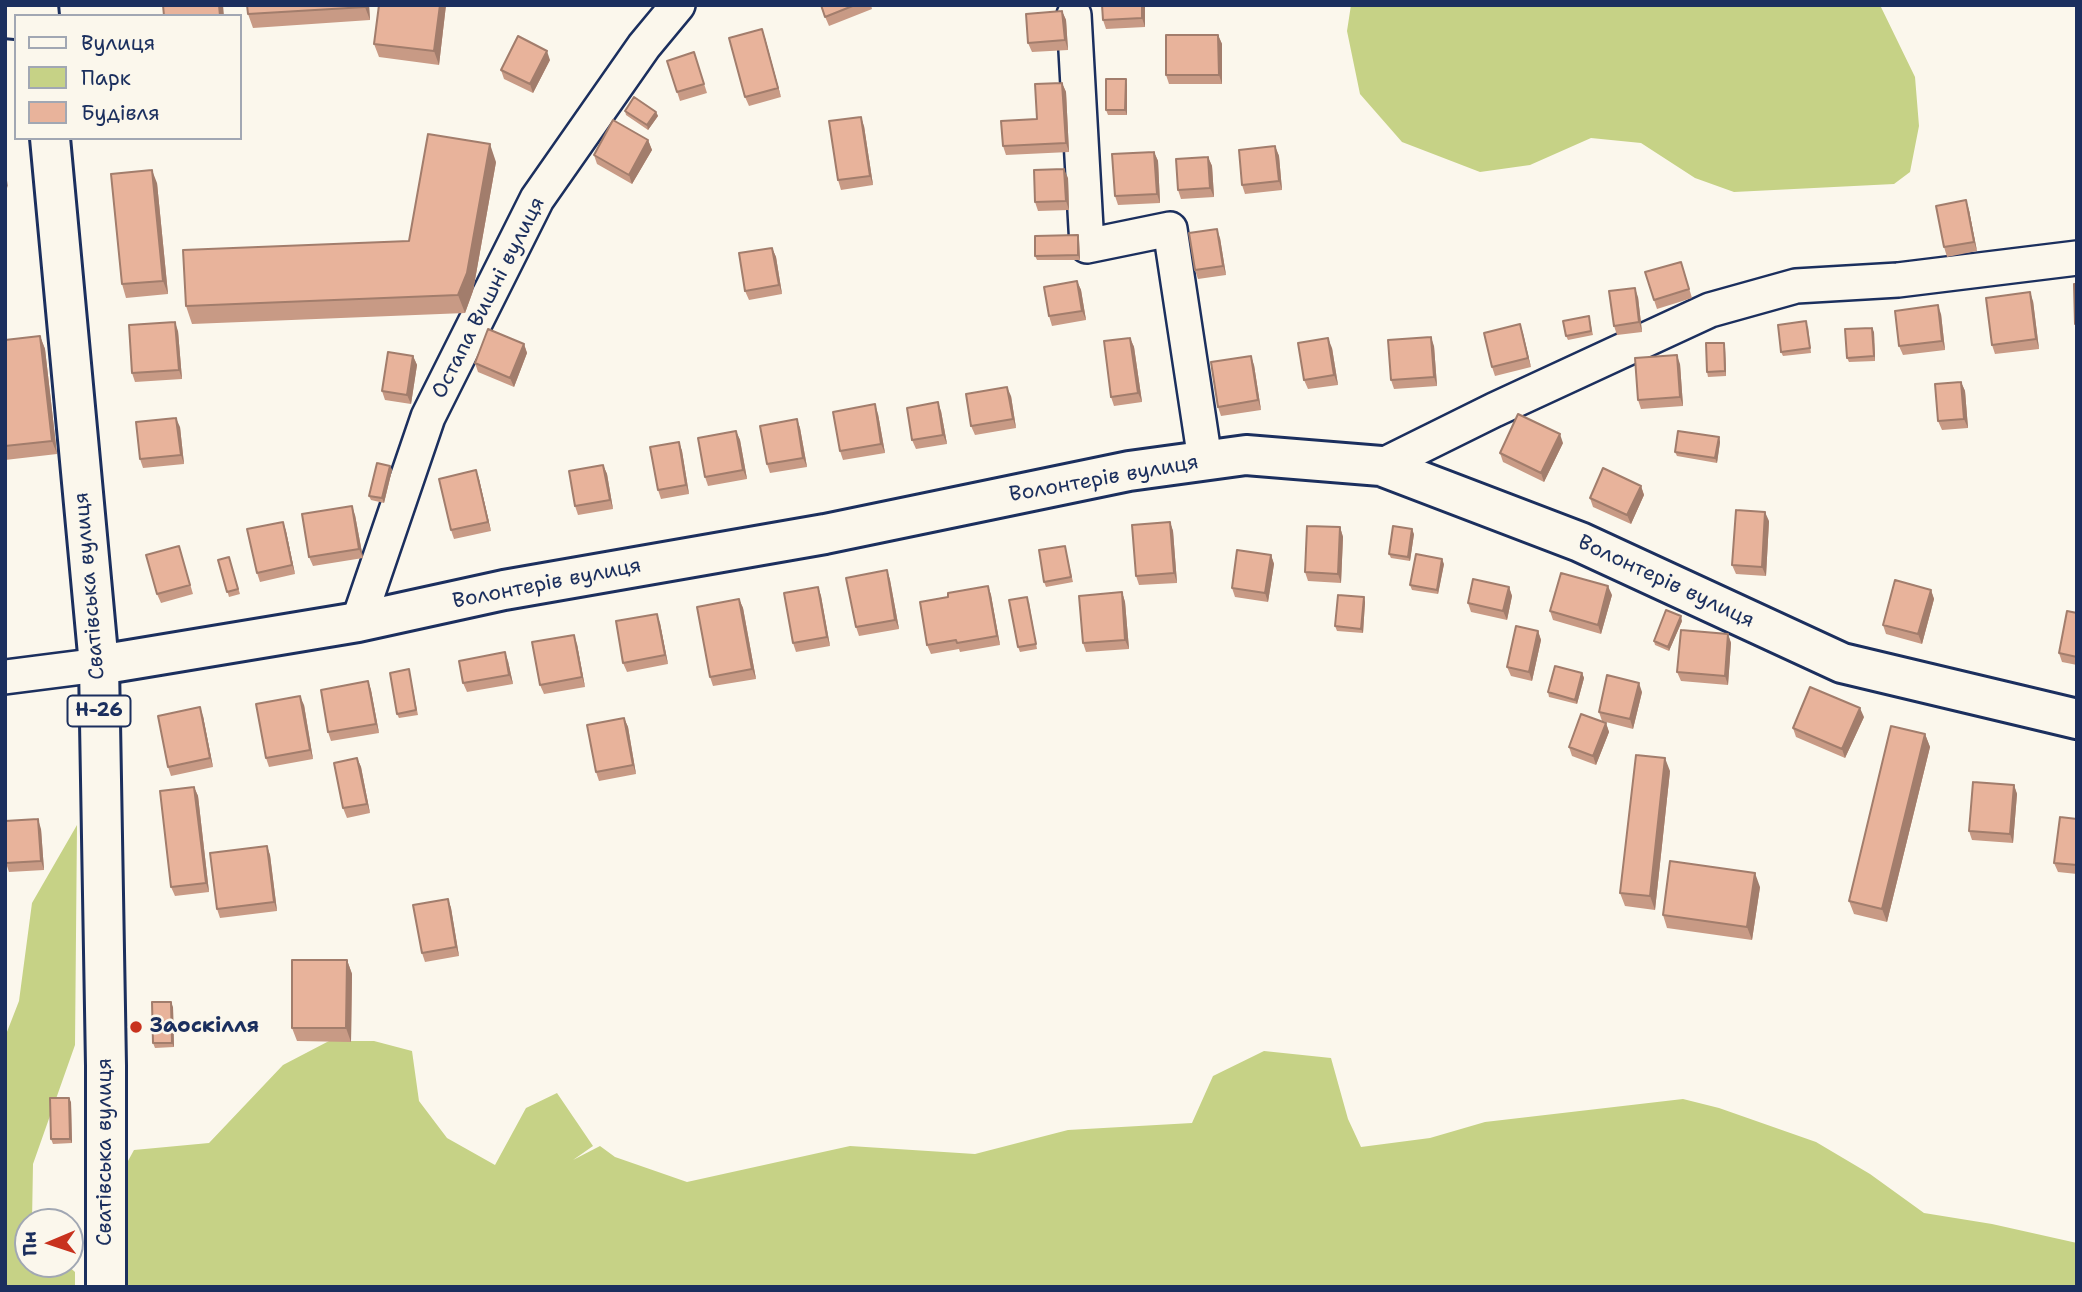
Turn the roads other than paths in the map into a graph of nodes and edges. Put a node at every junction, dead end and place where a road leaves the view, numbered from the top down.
1 (678, 5) edge
2 (705, 5) edge
3 (1074, 15) dead end
4 (644, 46) junction
5 (50, 140) edge
6 (2077, 258) edge
7 (1205, 460) junction
8 (1381, 466) junction
9 (359, 622) junction
10 (99, 665) junction
11 (5, 677) edge
12 (2077, 719) edge
13 (106, 1287) edge

1 - 4 street, Остапа Вишні вулиця
2 - 4 street
3 - 7 street
4 - 9 street, Остапа Вишні вулиця
5 - 10 street, Сватівська вулиця / Н-26
6 - 8 street
7 - 8 street, Волонтерів вулиця
7 - 9 street, Волонтерів вулиця
8 - 12 street, Волонтерів вулиця
9 - 10 street, Волонтерів вулиця
10 - 11 street
10 - 13 street, Сватівська вулиця / Н-26

